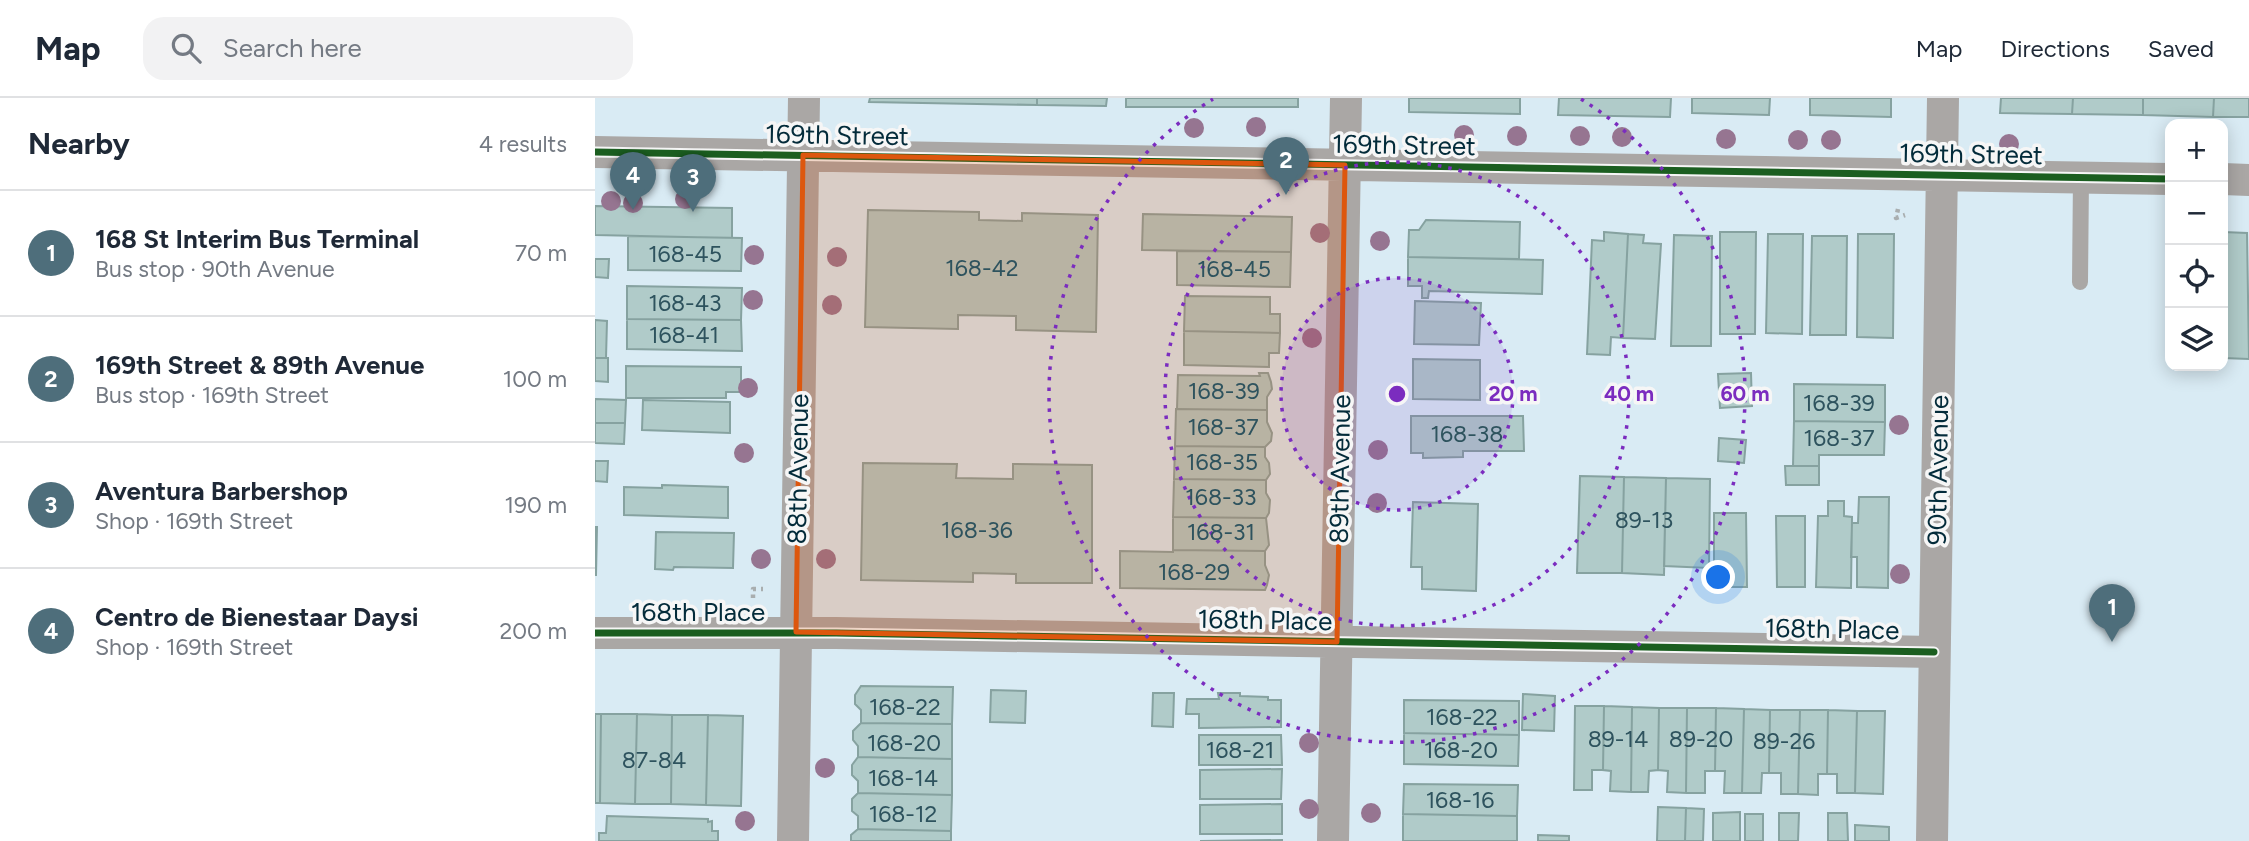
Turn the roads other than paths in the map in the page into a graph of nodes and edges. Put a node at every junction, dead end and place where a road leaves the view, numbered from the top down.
1 (804, 98) edge
2 (1346, 98) edge
3 (1943, 98) edge
4 (595, 152) edge
5 (803, 155) junction
6 (1345, 165) junction
7 (1942, 174) junction
8 (2081, 177) junction
9 (2165, 178) edge
10 (2228, 180) edge
11 (2249, 180) edge
12 (2080, 282) dead end
13 (796, 632) junction
14 (595, 633) edge
15 (1337, 642) junction
16 (1934, 652) junction
17 (793, 841) edge
18 (1333, 841) edge
19 (1932, 841) edge

1 - 5 street, 88th Avenue
2 - 6 street, 89th Avenue
3 - 7 street, 90th Avenue
4 - 5 street, 169th Street
5 - 6 street, 169th Street
5 - 13 street, 88th Avenue
6 - 7 street, 169th Street
6 - 15 street, 89th Avenue
7 - 8 street, 169th Street
7 - 16 street, 90th Avenue
8 - 9 street, 169th Street
8 - 12 lane
10 - 11 street
13 - 14 street, 168th Place
13 - 15 street, 168th Place
13 - 17 street, 88th Avenue
15 - 16 street, 168th Place
15 - 18 street, 89th Avenue
16 - 19 street, 90th Avenue

